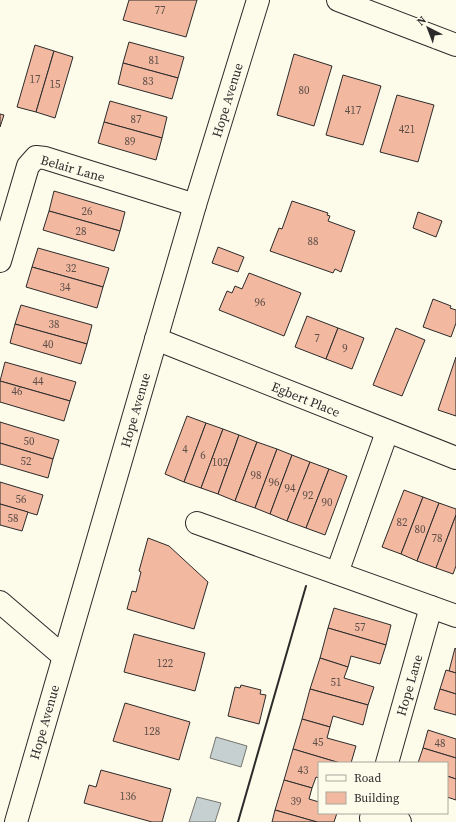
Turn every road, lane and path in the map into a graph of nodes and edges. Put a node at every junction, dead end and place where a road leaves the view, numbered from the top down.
1 (258, 0) edge
2 (338, 0) edge
3 (456, 45) edge
4 (194, 205) junction
5 (0, 261) edge
6 (156, 339) junction
7 (387, 432) junction
8 (456, 458) edge
9 (197, 523) dead end
10 (337, 573) junction
11 (0, 602) edge
12 (431, 607) junction
13 (456, 616) edge
14 (63, 656) junction
15 (387, 762) edge
16 (371, 818) edge
17 (16, 822) edge
18 (400, 822) edge

1 - 4 street, Hope Avenue
2 - 3 street
4 - 5 street, Belair Lane
4 - 6 street, Hope Avenue
6 - 7 street, Egbert Place
6 - 14 street, Hope Avenue
7 - 8 street, Egbert Place
7 - 10 street
9 - 10 street
10 - 12 street
11 - 14 street
12 - 13 street
12 - 15 street, Hope Lane
14 - 17 street, Hope Avenue
16 - 18 street

